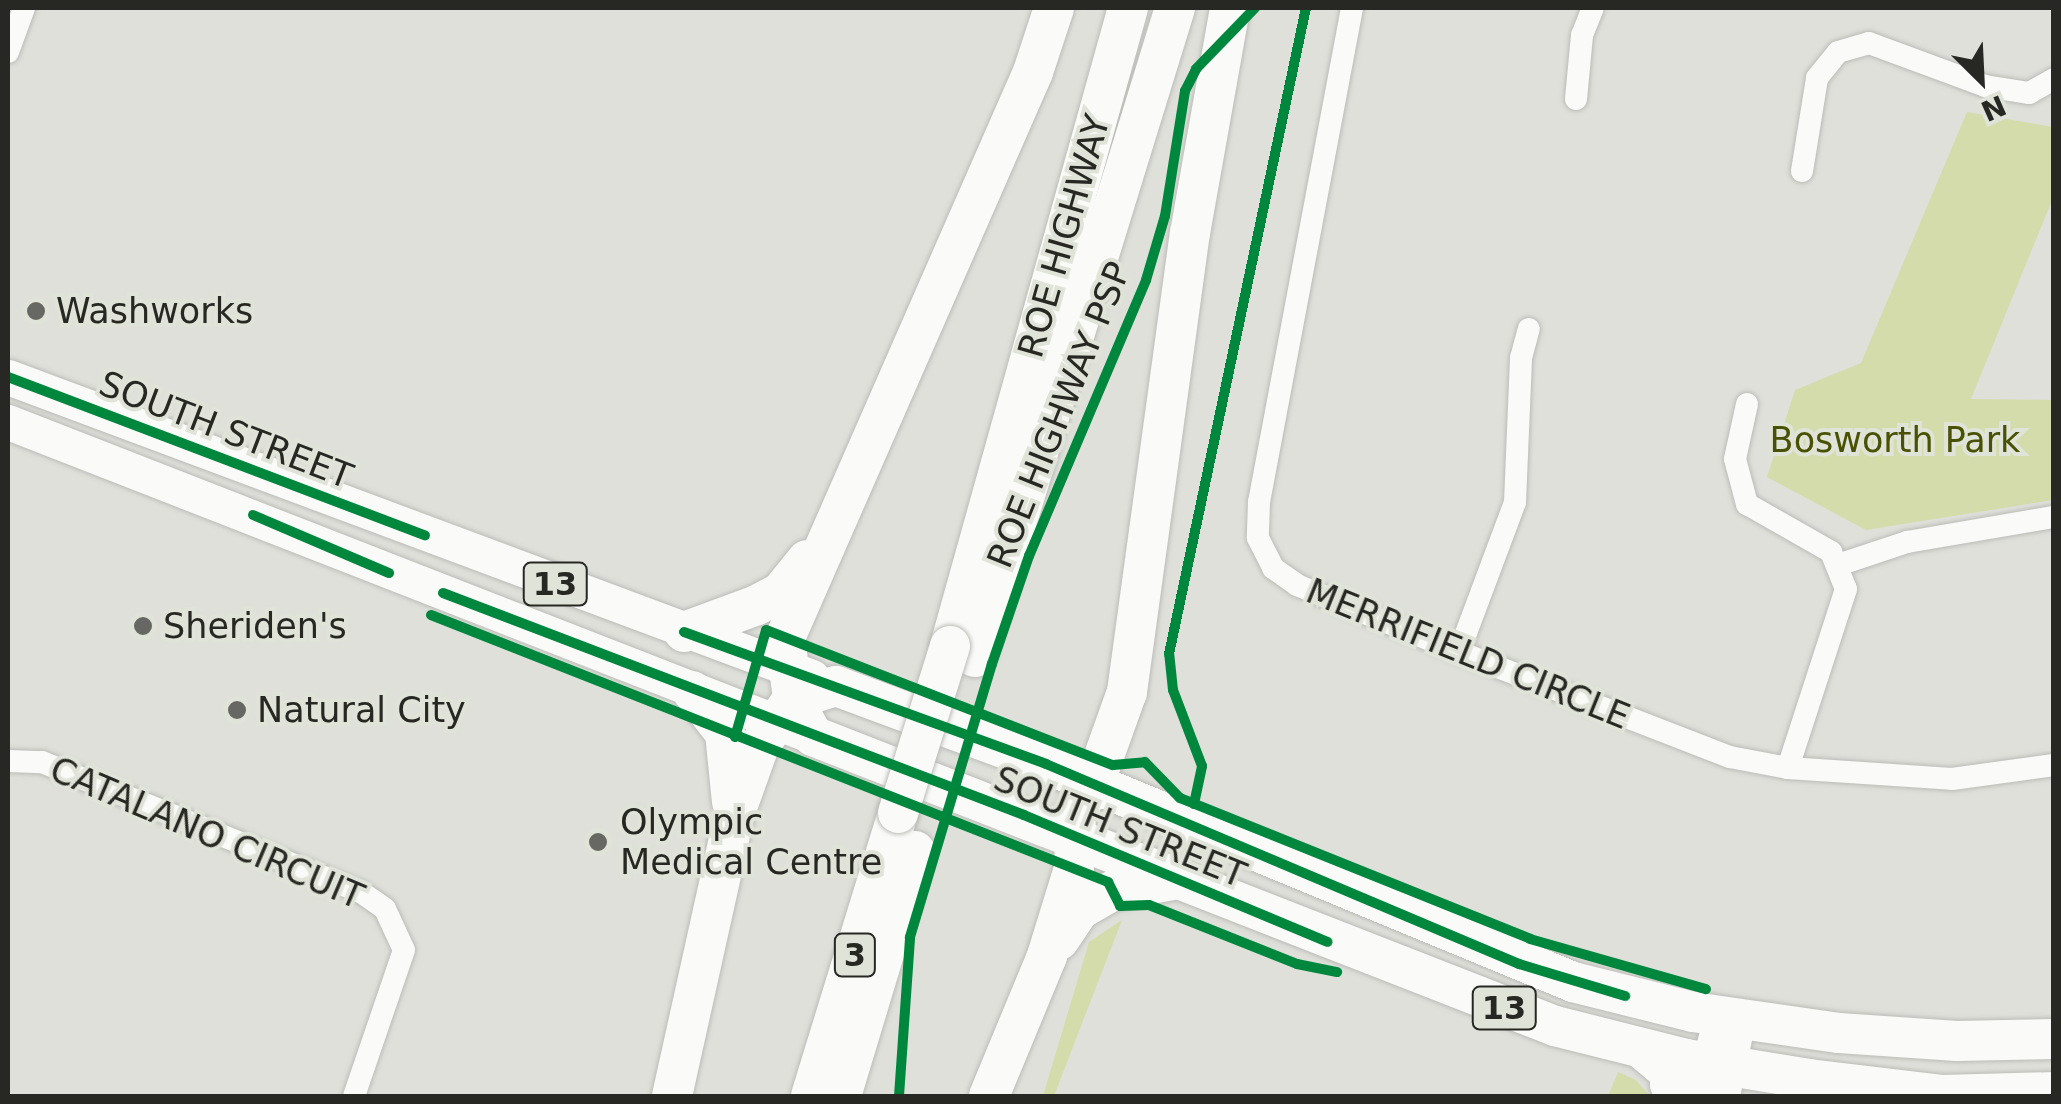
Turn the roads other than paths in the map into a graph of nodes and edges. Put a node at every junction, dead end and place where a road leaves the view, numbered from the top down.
1 (24, 8) edge
2 (1054, 8) edge
3 (1128, 8) edge
4 (1175, 8) edge
5 (1230, 8) edge
6 (1352, 8) edge
7 (1593, 8) edge
8 (8, 52) edge
9 (2054, 79) edge
10 (1576, 99) dead end
11 (1802, 172) dead end
12 (1529, 329) dead end
13 (8, 377) edge
14 (1747, 404) dead end
15 (8, 422) edge
16 (2054, 517) edge
17 (829, 528) junction
18 (1841, 564) junction
19 (684, 632) junction
20 (962, 651) junction
21 (1459, 652) junction
22 (692, 691) junction
23 (1127, 692) junction
24 (784, 696) junction
25 (8, 761) edge
26 (2054, 765) edge
27 (1788, 768) junction
28 (1083, 809) junction
29 (1156, 809) junction
30 (734, 816) junction
31 (911, 818) junction
32 (1178, 878) junction
33 (1047, 956) junction
34 (1730, 1019) junction
35 (2054, 1039) edge
36 (1642, 1048) junction
37 (1809, 1079) junction
38 (1716, 1081) edge
39 (2054, 1092) edge
40 (354, 1096) edge
41 (672, 1096) edge
42 (811, 1096) edge
43 (841, 1096) edge
44 (989, 1096) edge
45 (1682, 1096) edge
46 (1760, 1096) edge

1 - 8 street
2 - 17 highway
3 - 20 highway, ROE HIGHWAY / 3
4 - 20 highway, ROE HIGHWAY / 3
5 - 23 highway
6 - 21 street, MERRIFIELD CIRCLE
7 - 10 street
9 - 11 street
12 - 21 street
13 - 19 main road, SOUTH STREET / 13
14 - 18 street
15 - 22 main road, SOUTH STREET / 13
16 - 18 street
17 - 19 highway
17 - 24 highway
18 - 27 street
19 - 24 main road, SOUTH STREET / 13
20 - 31 highway, ROE HIGHWAY / 3, bridge
21 - 27 street, MERRIFIELD CIRCLE
22 - 24 main road, SOUTH STREET / 13
22 - 30 highway
23 - 28 highway
23 - 29 highway
24 - 28 highway, SOUTH STREET / 13
24 - 28 highway, SOUTH STREET / 13
24 - 30 highway
25 - 40 street, CATALANO CIRCUIT
26 - 27 street, MERRIFIELD CIRCLE
28 - 29 highway, SOUTH STREET / 13
28 - 32 highway, SOUTH STREET / 13
28 - 33 highway
29 - 34 highway, SOUTH STREET / 13
30 - 41 highway
31 - 42 highway, ROE HIGHWAY / 3
31 - 43 highway, ROE HIGHWAY / 3
32 - 33 highway
32 - 36 highway, SOUTH STREET / 13
33 - 44 highway
34 - 35 highway, SOUTH STREET / 13
34 - 38 main road
36 - 38 highway, SOUTH STREET / 13
36 - 45 highway
37 - 38 highway, SOUTH STREET / 13
37 - 39 highway, SOUTH STREET / 13
37 - 46 highway

